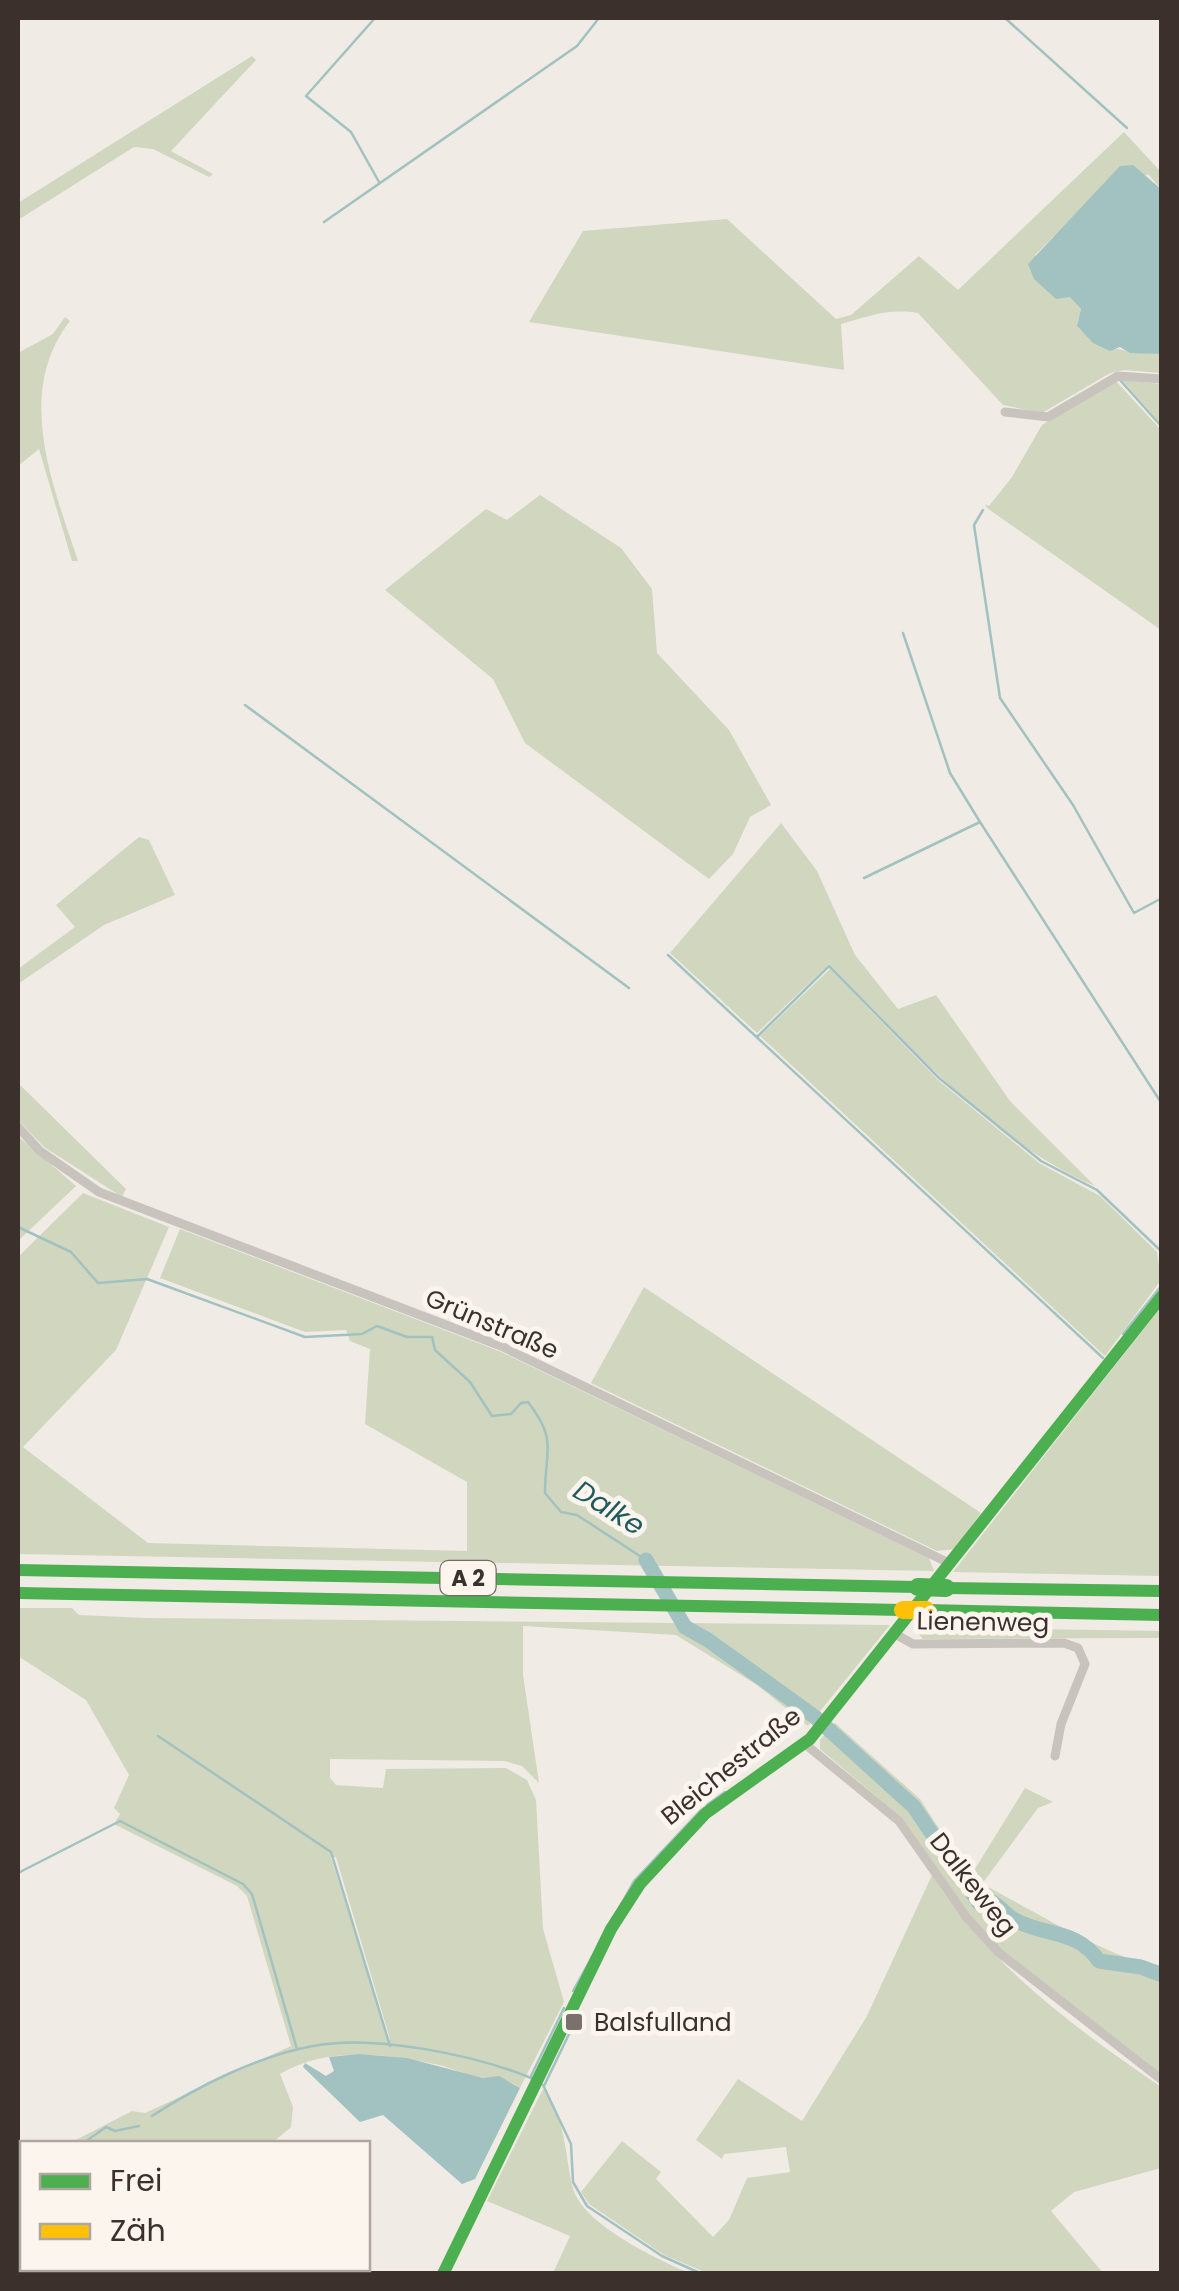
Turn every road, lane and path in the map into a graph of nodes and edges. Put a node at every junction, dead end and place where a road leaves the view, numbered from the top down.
1 (1162, 379) edge
2 (1005, 412) dead end
3 (18, 1127) edge
4 (1162, 1296) edge
5 (952, 1564) junction
6 (18, 1570) edge
7 (1162, 1591) edge
8 (18, 1594) edge
9 (1162, 1614) edge
10 (895, 1634) junction
11 (808, 1741) junction
12 (1055, 1756) dead end
13 (1162, 2080) edge
14 (443, 2274) edge

1 - 2 street
3 - 5 street, Grünstraße
4 - 5 main road, Bleichestraße
5 - 10 main road, Bleichestraße
6 - 7 main road, A 2, bridge
8 - 9 main road, A 2, bridge
10 - 11 main road, Bleichestraße
10 - 12 street, Lienenweg
11 - 13 street, Dalkeweg
11 - 14 main road, Bleichestraße

